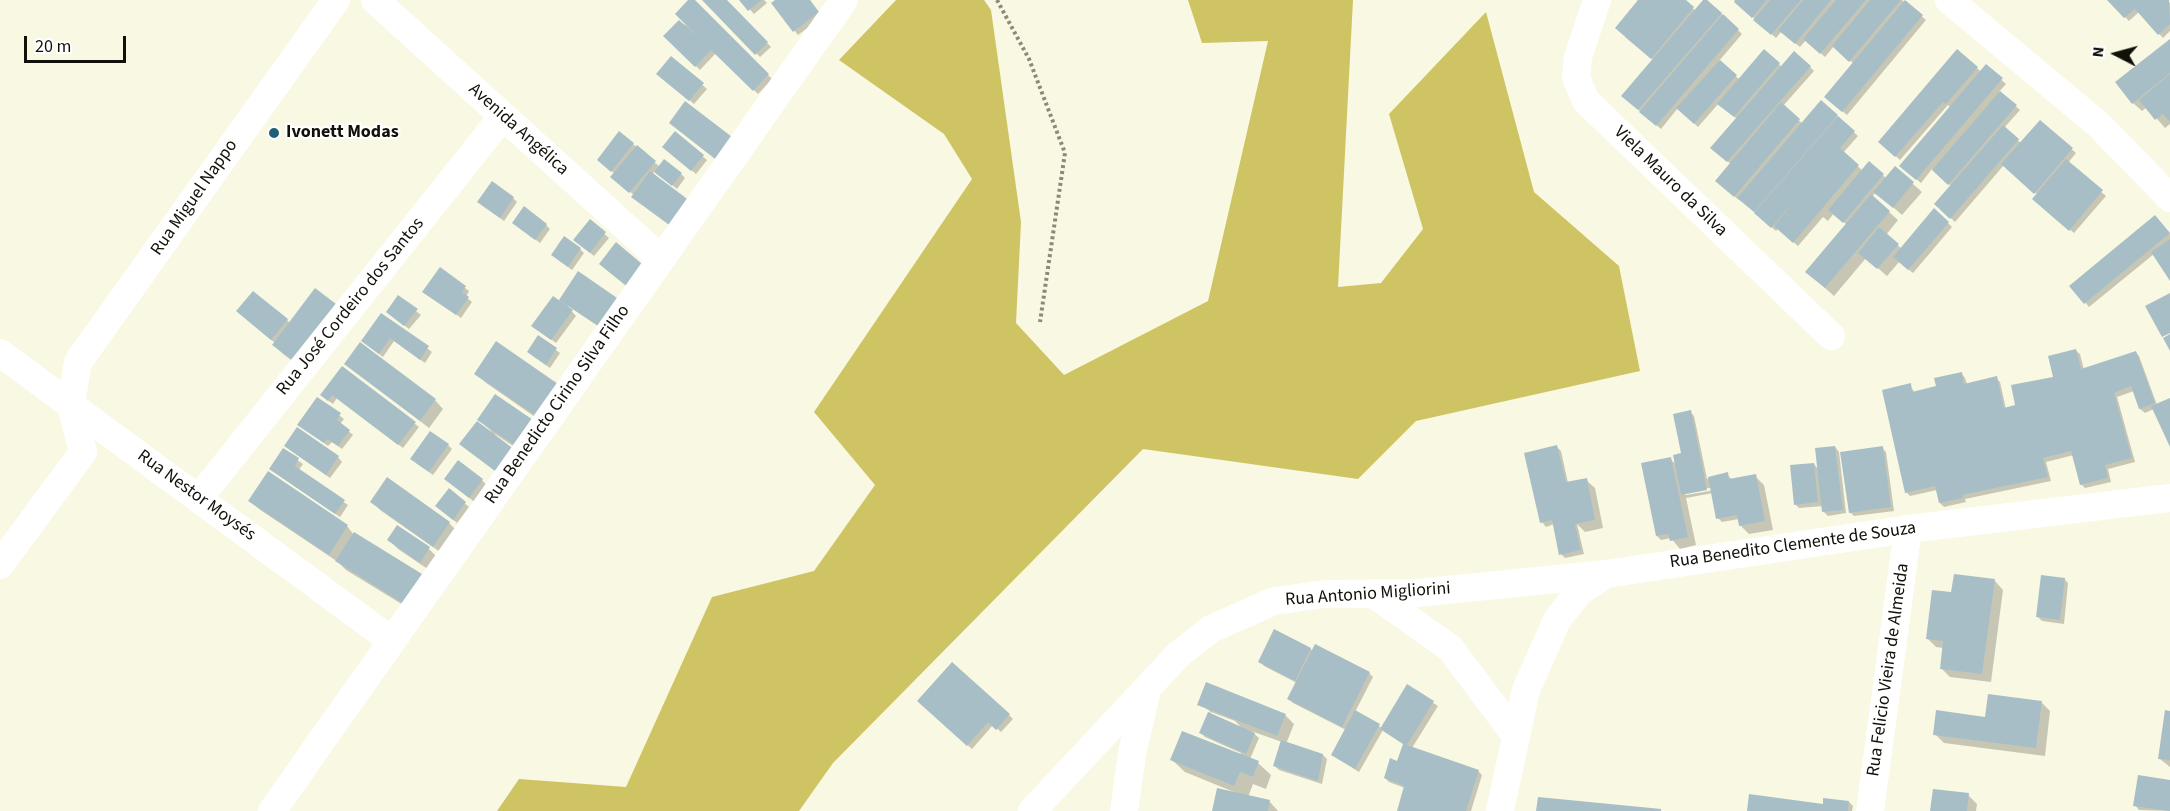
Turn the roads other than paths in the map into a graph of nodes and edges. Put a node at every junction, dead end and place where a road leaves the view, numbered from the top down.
1 (336, 0) edge
2 (375, 0) edge
3 (844, 0) edge
4 (1597, 0) edge
5 (1948, 0) edge
6 (503, 116) junction
7 (2170, 198) edge
8 (661, 259) junction
9 (1831, 336) dead end
10 (0, 353) edge
11 (71, 404) junction
12 (199, 498) junction
13 (2170, 498) edge
14 (1908, 529) junction
15 (0, 565) edge
16 (1606, 574) junction
17 (1372, 593) junction
18 (392, 641) junction
19 (1148, 686) junction
20 (1516, 736) junction
21 (272, 811) edge
22 (1032, 811) edge
23 (1124, 811) edge
24 (1500, 811) edge
25 (1870, 811) edge

1 - 11 street, Rua Miguel Nappo
2 - 6 street, Avenida Angélica
3 - 8 street, Rua Benedicto Cirino Silva Filho
4 - 9 street, Viela Mauro da Silva
5 - 7 street
6 - 8 street, Avenida Angélica
6 - 12 street, Rua José Cordeiro dos Santos
8 - 18 street, Rua Benedicto Cirino Silva Filho
10 - 11 street, Rua Nestor Moysés
11 - 12 street, Rua Nestor Moysés
11 - 15 street
12 - 18 street, Rua Nestor Moysés
13 - 14 street, Rua Benedito Clemente de Souza
14 - 16 street, Rua Benedito Clemente de Souza
14 - 25 street, Rua Felicio Vieira de Almeida
16 - 17 street, Rua Antonio Migliorini
16 - 20 street, Rua Benedito Clemente de Souza
17 - 19 street, Rua Antonio Migliorini
17 - 20 street
18 - 21 street, Rua Benedicto Cirino Silva Filho
19 - 22 street, Rua Antonio Migliorini
19 - 23 street
20 - 24 street, Rua Benedito Clemente de Souza

